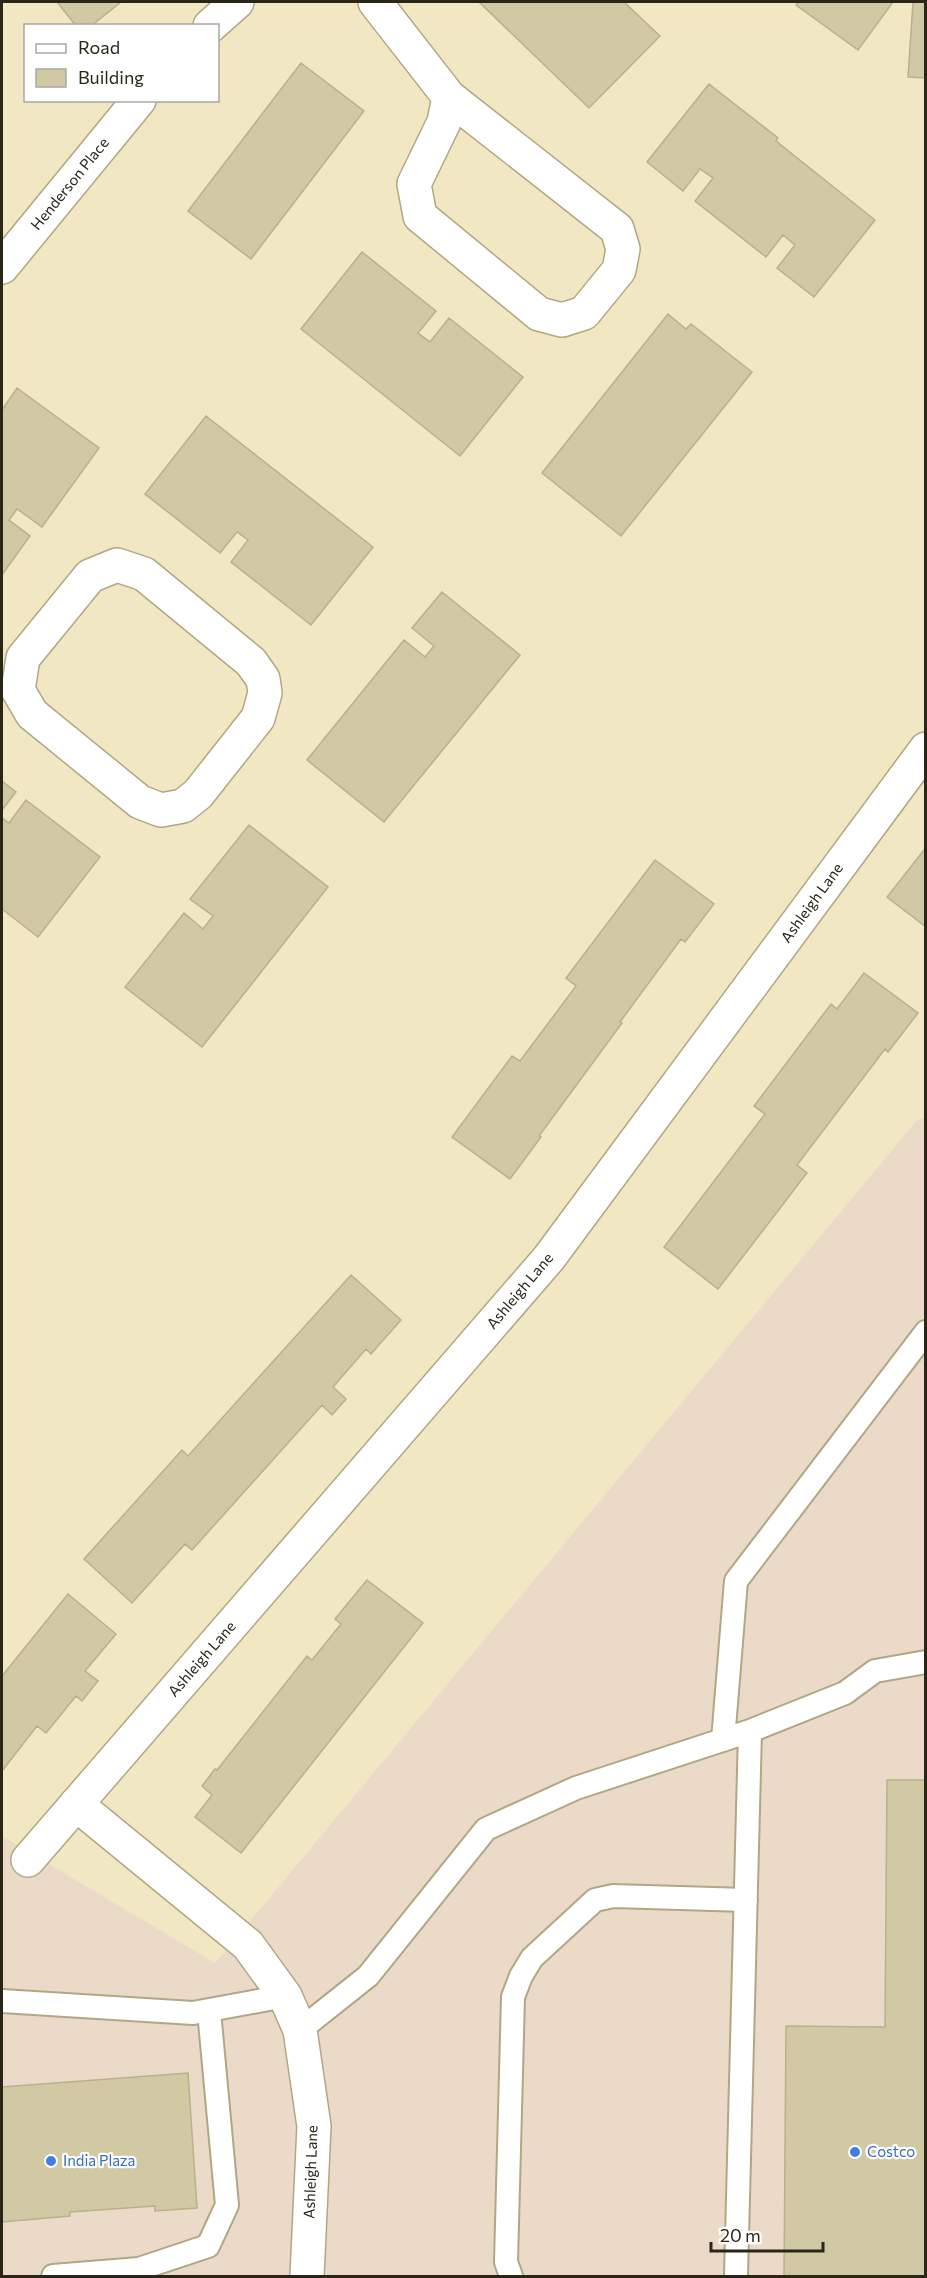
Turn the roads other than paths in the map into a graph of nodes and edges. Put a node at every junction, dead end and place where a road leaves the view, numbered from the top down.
1 (237, 2) edge
2 (375, 2) edge
3 (212, 24) edge
4 (449, 97) junction
5 (137, 102) edge
6 (2, 267) edge
7 (10, 689) edge
8 (926, 749) edge
9 (926, 1332) edge
10 (926, 1662) edge
11 (750, 1731) junction
12 (723, 1740) junction
13 (76, 1804) junction
14 (28, 1860) dead end
15 (746, 1900) junction
16 (285, 1996) junction
17 (2, 2001) edge
18 (209, 2011) junction
19 (300, 2030) junction
20 (53, 2277) edge
21 (307, 2277) edge
22 (511, 2277) edge
23 (736, 2277) edge

1 - 3 street
2 - 4 street
4 - 4 street
5 - 6 street, Henderson Place
7 - 7 street
8 - 13 street, Ashleigh Lane
9 - 12 lane
10 - 11 lane
11 - 12 lane
11 - 15 lane
12 - 19 lane
13 - 14 street, Ashleigh Lane
13 - 16 street, Ashleigh Lane
15 - 22 lane
15 - 23 lane
16 - 18 lane
16 - 19 street, Ashleigh Lane
17 - 18 lane
18 - 20 lane
19 - 21 street, Ashleigh Lane

